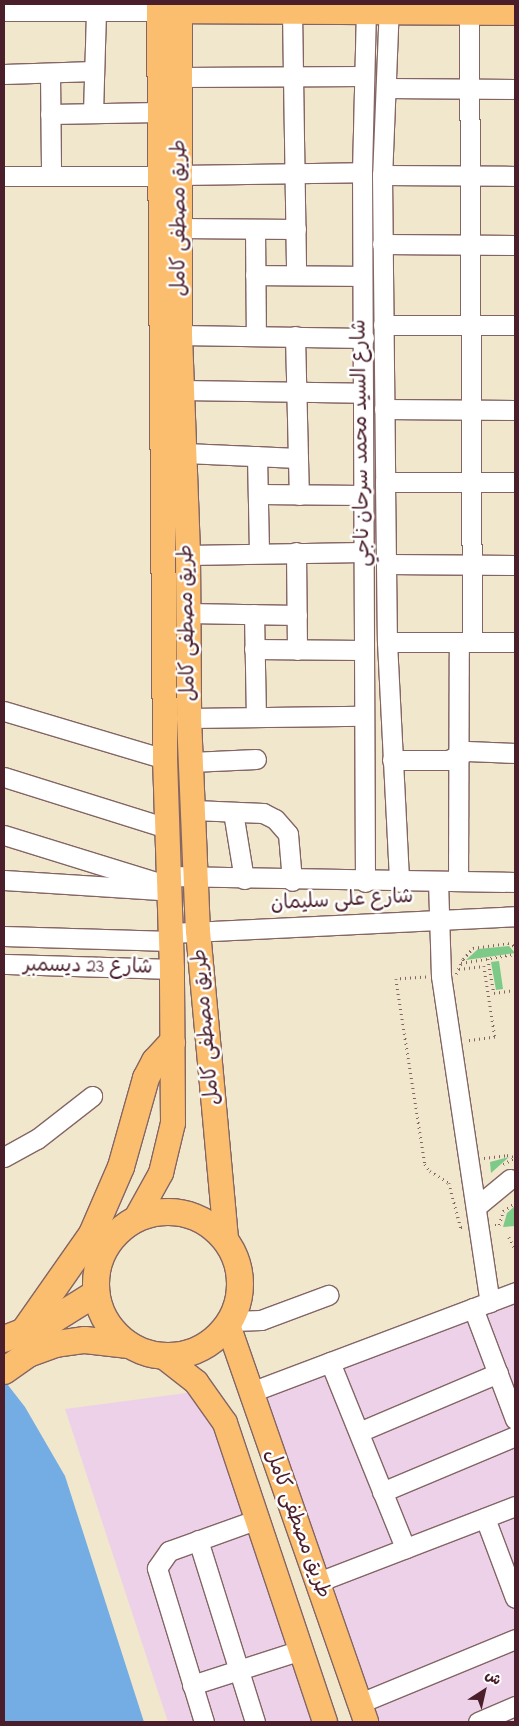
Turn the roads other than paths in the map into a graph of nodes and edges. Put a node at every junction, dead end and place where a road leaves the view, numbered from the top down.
1 (170, 8) edge
2 (378, 8) edge
3 (4, 11) edge
4 (96, 11) junction
5 (292, 11) junction
6 (469, 12) junction
7 (515, 13) edge
8 (94, 71) junction
9 (50, 73) junction
10 (4, 74) edge
11 (293, 76) junction
12 (364, 76) junction
13 (180, 77) junction
14 (386, 88) junction
15 (469, 88) junction
16 (515, 89) edge
17 (159, 112) junction
18 (93, 113) junction
19 (50, 114) junction
20 (294, 172) junction
21 (362, 172) junction
22 (170, 175) junction
23 (382, 175) junction
24 (4, 176) edge
25 (50, 176) junction
26 (469, 176) junction
27 (515, 176) edge
28 (179, 228) junction
29 (255, 229) junction
30 (296, 229) junction
31 (382, 244) junction
32 (470, 245) junction
33 (515, 245) edge
34 (255, 275) junction
35 (296, 275) junction
36 (362, 276) junction
37 (383, 326) junction
38 (470, 326) junction
39 (515, 326) edge
40 (256, 334) junction
41 (180, 335) junction
42 (295, 336) junction
43 (364, 338) junction
44 (182, 390) junction
45 (297, 392) junction
46 (363, 393) junction
47 (384, 410) junction
48 (470, 410) junction
49 (515, 410) edge
50 (185, 454) junction
51 (257, 456) junction
52 (298, 458) junction
53 (385, 482) junction
54 (471, 482) junction
55 (515, 482) edge
56 (258, 494) junction
57 (299, 495) junction
58 (363, 495) junction
59 (258, 552) junction
60 (296, 552) junction
61 (363, 552) junction
62 (188, 555) junction
63 (386, 564) junction
64 (471, 565) junction
65 (515, 566) edge
66 (188, 613) junction
67 (254, 614) junction
68 (297, 615) junction
69 (387, 642) junction
70 (465, 642) junction
71 (515, 642) edge
72 (254, 649) junction
73 (297, 650) junction
74 (363, 650) junction
75 (4, 711) edge
76 (256, 716) junction
77 (363, 716) junction
78 (190, 718) junction
79 (515, 753) edge
80 (458, 756) junction
81 (164, 759) junction
82 (256, 759) dead end
83 (392, 760) junction
84 (191, 762) junction
85 (4, 778) edge
86 (194, 810) junction
87 (233, 812) junction
88 (395, 827) junction
89 (167, 828) junction
90 (366, 830) junction
91 (4, 835) edge
92 (196, 877) junction
93 (244, 879) junction
94 (4, 880) edge
95 (292, 881) junction
96 (438, 881) junction
97 (458, 881) junction
98 (365, 882) junction
99 (400, 882) junction
100 (515, 882) edge
101 (169, 884) junction
102 (515, 916) edge
103 (439, 919) junction
104 (198, 931) junction
105 (4, 936) edge
106 (171, 937) junction
107 (4, 964) edge
108 (172, 969) junction
109 (172, 1043) junction
110 (92, 1096) dead end
111 (4, 1157) edge
112 (506, 1172) road end
113 (476, 1207) junction
114 (135, 1220) junction
115 (226, 1241) junction
116 (515, 1292) edge
117 (96, 1293) junction
118 (328, 1295) dead end
119 (481, 1305) junction
120 (230, 1323) junction
121 (14, 1335) edge
122 (129, 1345) junction
123 (164, 1356) junction
124 (330, 1362) junction
125 (10, 1366) edge
126 (498, 1373) junction
127 (251, 1392) junction
128 (515, 1419) edge
129 (359, 1432) junction
130 (515, 1436) edge
131 (382, 1492) junction
132 (515, 1506) edge
133 (485, 1518) junction
134 (258, 1519) junction
135 (198, 1540) junction
136 (405, 1548) junction
137 (318, 1582) junction
138 (515, 1598) edge
139 (515, 1639) edge
140 (301, 1650) junction
141 (238, 1668) junction
142 (192, 1685) junction
143 (515, 1706) edge
144 (363, 1713) edge
145 (490, 1720) edge
146 (204, 1722) edge
147 (255, 1722) edge
148 (325, 1722) edge

1 - 4 street
1 - 5 main road
1 - 13 main road, طريق مصطفى كامل
1 - 17 main road, طريق مصطفى كامل
2 - 5 main road
2 - 6 main road
2 - 12 street, شارع السيد محمد سرحان ناجي
2 - 14 street, شارع السيد محمد سرحان ناجي
3 - 4 street
4 - 8 street
5 - 11 street
6 - 7 main road
6 - 15 street
8 - 9 street
8 - 18 street
9 - 10 street
9 - 19 street
11 - 12 street
11 - 13 street
11 - 20 street
12 - 21 street, شارع السيد محمد سرحان ناجي
13 - 22 main road, طريق مصطفى كامل
14 - 15 street
14 - 23 street, شارع السيد محمد سرحان ناجي
15 - 16 street
15 - 26 street
17 - 18 street
17 - 22 main road, طريق مصطفى كامل
18 - 19 street
19 - 25 street
20 - 21 street
20 - 22 street
20 - 30 street
21 - 36 street, شارع السيد محمد سرحان ناجي
22 - 25 street
22 - 28 main road, طريق مصطفى كامل
22 - 81 main road, طريق مصطفى كامل
23 - 26 street
23 - 31 street, شارع السيد محمد سرحان ناجي
24 - 25 street
26 - 27 street
26 - 32 street
28 - 29 street
28 - 41 main road, طريق مصطفى كامل
29 - 30 street
29 - 34 street
30 - 35 street
31 - 32 street
31 - 37 street, شارع السيد محمد سرحان ناجي
32 - 33 street
32 - 38 street
34 - 35 street
34 - 40 street
35 - 36 street
36 - 43 street, شارع السيد محمد سرحان ناجي
37 - 38 street
37 - 47 street, شارع السيد محمد سرحان ناجي
38 - 39 street
38 - 48 street
40 - 41 street
40 - 42 street
41 - 44 main road, طريق مصطفى كامل
42 - 43 street
42 - 45 street
43 - 46 street, شارع السيد محمد سرحان ناجي
44 - 45 street
44 - 50 main road, طريق مصطفى كامل
45 - 46 street
45 - 52 street
46 - 58 street, شارع السيد محمد سرحان ناجي
47 - 48 street
47 - 53 street, شارع السيد محمد سرحان ناجي
48 - 49 street
48 - 54 street
50 - 51 street
50 - 62 main road, طريق مصطفى كامل
51 - 52 street
51 - 56 street
52 - 57 street
53 - 54 street
53 - 63 street, شارع السيد محمد سرحان ناجي
54 - 55 street
54 - 64 street
56 - 57 street
56 - 59 street
57 - 58 street
58 - 61 street, شارع السيد محمد سرحان ناجي
59 - 60 street
59 - 62 street
60 - 61 street
60 - 68 street
61 - 74 street, شارع السيد محمد سرحان ناجي
62 - 66 main road, طريق مصطفى كامل
63 - 64 street
63 - 69 street, شارع السيد محمد سرحان ناجي
64 - 65 street
64 - 70 street
66 - 67 street
66 - 78 main road, طريق مصطفى كامل
67 - 68 street
67 - 72 street
68 - 73 street
69 - 70 street
69 - 83 street, شارع السيد محمد سرحان ناجي
70 - 71 street
70 - 80 street
72 - 73 street
72 - 76 street
73 - 74 street
74 - 77 street, شارع السيد محمد سرحان ناجي
75 - 81 street
76 - 77 street
76 - 78 street
77 - 90 street, شارع السيد محمد سرحان ناجي
78 - 84 main road, طريق مصطفى كامل
79 - 80 street
80 - 83 street
80 - 97 street
81 - 89 main road, طريق مصطفى كامل
82 - 84 street
83 - 88 street, شارع السيد محمد سرحان ناجي
84 - 86 main road, طريق مصطفى كامل
85 - 89 street
86 - 87 street
86 - 92 main road, طريق مصطفى كامل
87 - 93 street
87 - 95 street
88 - 90 street
88 - 99 street, شارع السيد محمد سرحان ناجي
89 - 101 main road, طريق مصطفى كامل
90 - 98 street, شارع السيد محمد سرحان ناجي
91 - 101 street
92 - 93 street
92 - 101 street
92 - 104 main road, طريق مصطفى كامل
93 - 95 street
94 - 101 street
95 - 98 street
96 - 97 street
96 - 99 street
96 - 103 street
97 - 100 street
98 - 99 street
101 - 106 main road, طريق مصطفى كامل
102 - 103 street, شارع على سليمان
103 - 104 street, شارع على سليمان
103 - 113 street
104 - 106 street, شارع على سليمان
104 - 115 main road, طريق مصطفى كامل
105 - 106 street, شارع 23 ديسمبر
106 - 108 main road, طريق مصطفى كامل
107 - 108 street, شارع 23 ديسمبر
108 - 109 main road, طريق مصطفى كامل
109 - 114 main road, طريق مصطفى كامل
109 - 121 highway
110 - 111 street
112 - 113 street
113 - 119 street
114 - 115 highway
114 - 117 highway
115 - 120 highway
116 - 119 street
117 - 121 highway
117 - 122 highway
118 - 120 street
119 - 124 street
119 - 126 street
120 - 123 highway
120 - 127 main road, طريق مصطفى كامل
122 - 123 highway
122 - 125 highway
123 - 134 main road, طريق مصطفى كامل
124 - 127 street
124 - 129 street
126 - 128 street
126 - 129 street
127 - 137 main road, طريق مصطفى كامل
129 - 131 street
130 - 131 street
131 - 136 street
132 - 133 street
133 - 136 street
133 - 138 street
134 - 135 street
134 - 140 main road, طريق مصطفى كامل
135 - 141 street
135 - 142 street
136 - 137 street
137 - 144 main road, طريق مصطفى كامل
139 - 144 street
140 - 141 street
140 - 148 main road, طريق مصطفى كامل
141 - 142 street
141 - 147 street
142 - 146 street
143 - 145 street

